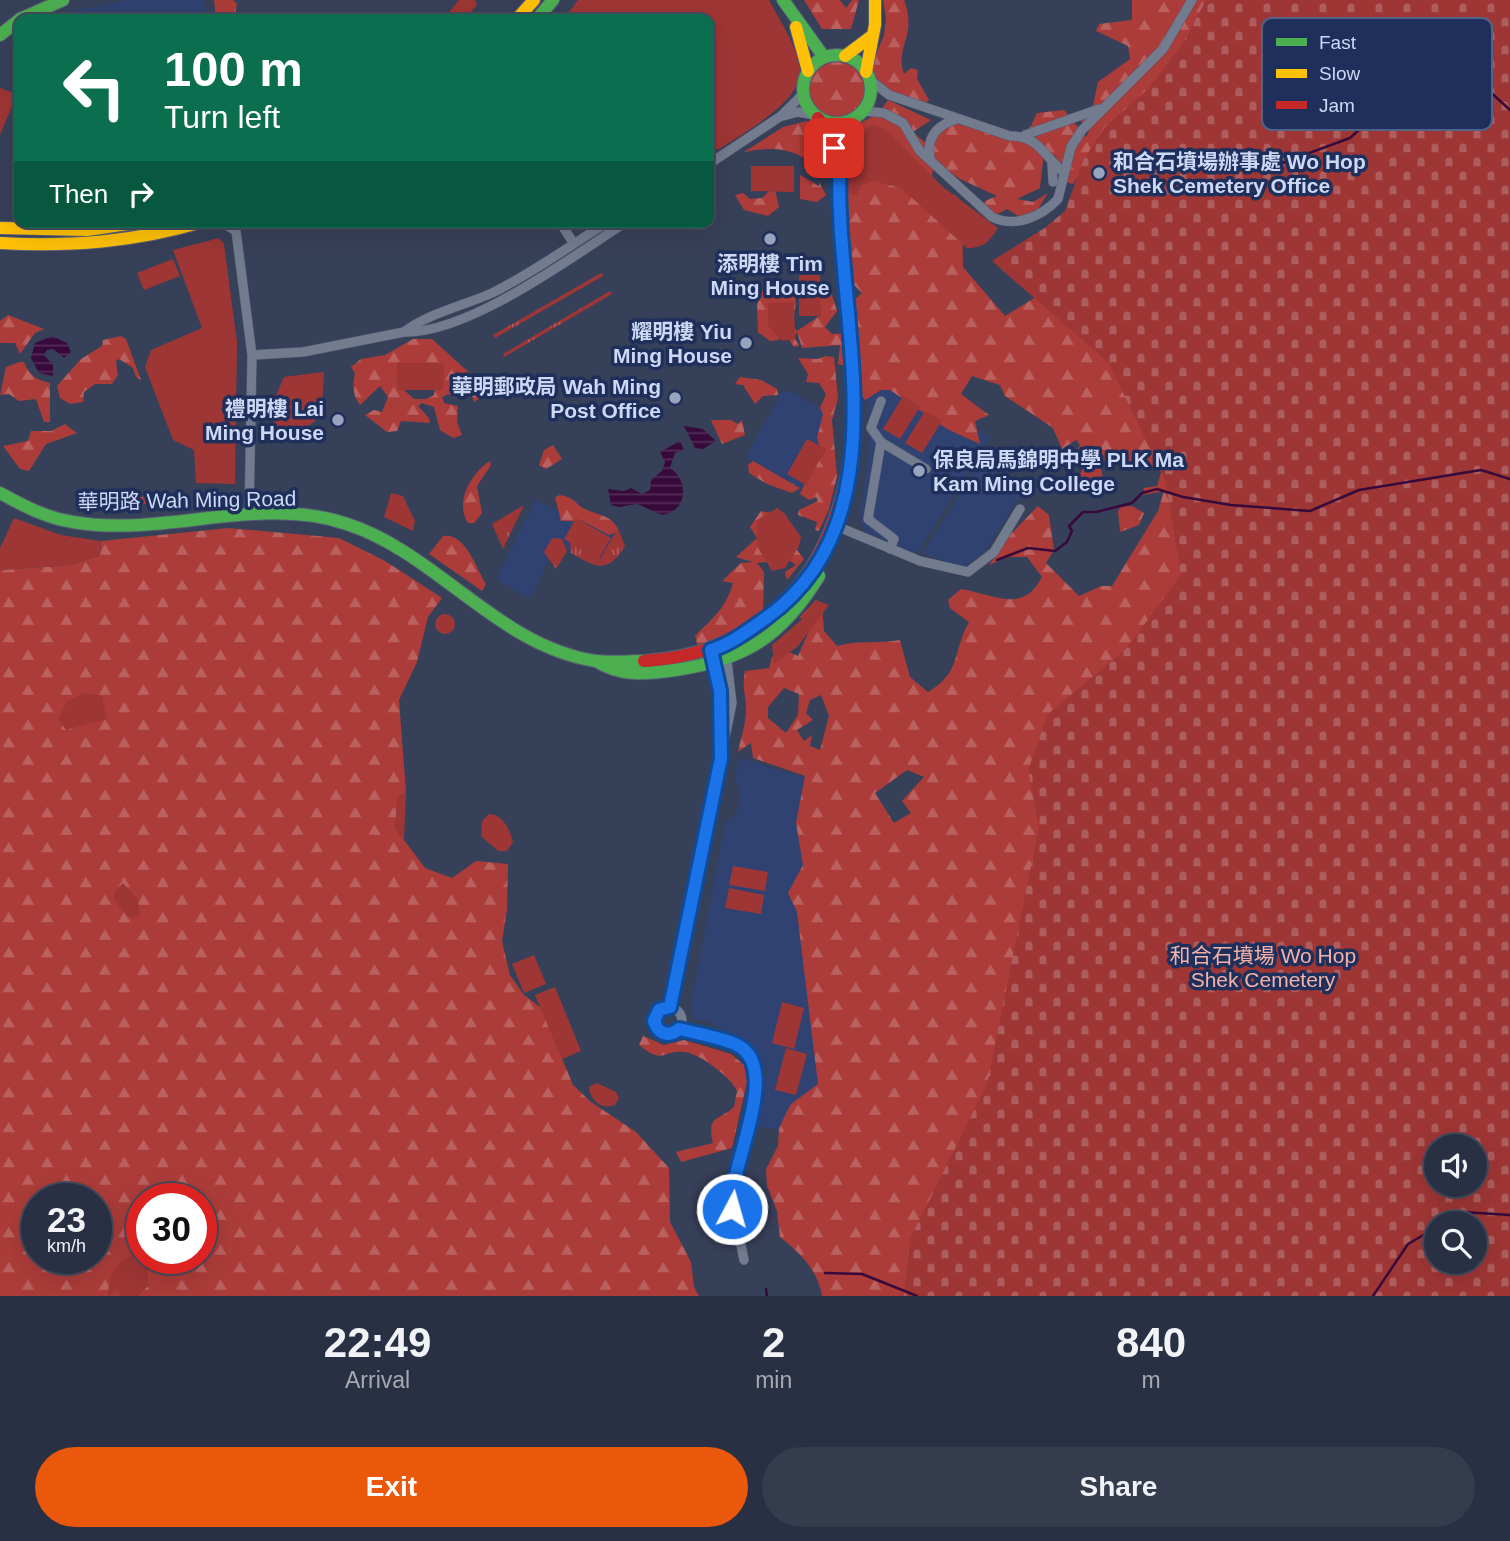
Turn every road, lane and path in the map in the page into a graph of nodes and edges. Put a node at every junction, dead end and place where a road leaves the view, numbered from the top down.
1 (64, 0) edge
2 (534, 0) edge
3 (552, 0) edge
4 (783, 0) edge
5 (876, 0) edge
6 (1192, 0) edge
7 (33, 14) edge
8 (521, 14) edge
9 (541, 14) edge
10 (794, 19) junction
11 (873, 36) junction
12 (845, 56) junction
13 (824, 57) junction
14 (808, 71) junction
15 (868, 75) junction
16 (803, 94) junction
17 (1101, 108) junction
18 (863, 111) junction
19 (781, 116) junction
20 (816, 117) junction
21 (957, 119) junction
22 (852, 120) junction
23 (1025, 135) junction
24 (714, 161) edge
25 (840, 161) junction
26 (930, 161) junction
27 (1052, 163) junction
28 (1063, 173) junction
29 (1053, 182) dead end
30 (0, 228) edge
31 (101, 228) edge
32 (179, 228) edge
33 (234, 228) edge
34 (239, 228) edge
35 (564, 228) edge
36 (598, 228) edge
37 (616, 228) edge
38 (237, 238) junction
39 (0, 243) edge
40 (573, 244) junction
41 (404, 332) junction
42 (253, 355) junction
43 (881, 401) dead end
44 (881, 442) junction
45 (926, 469) dead end
46 (0, 493) edge
47 (1020, 509) dead end
48 (249, 515) junction
49 (838, 526) junction
50 (890, 549) junction
51 (725, 645) junction
52 (711, 650) junction
53 (727, 659) junction
54 (596, 661) junction
55 (715, 663) junction
56 (721, 758) junction
57 (670, 1007) junction
58 (679, 1029) junction
59 (744, 1260) dead end

1 - 7 street
2 - 8 street
3 - 9 street
4 - 10 street
5 - 11 street
6 - 17 street
10 - 13 street
10 - 14 street
11 - 12 street
11 - 15 street
12 - 13 street
12 - 15 street
13 - 14 street
14 - 16 street
15 - 18 street
15 - 21 street
16 - 19 street
16 - 20 street
17 - 23 street
17 - 28 street
18 - 22 street
18 - 26 street
19 - 20 street
19 - 24 street
20 - 22 street
20 - 25 street, 華明路 Wah Ming Road
21 - 23 street
21 - 26 street
22 - 25 street, 華明路 Wah Ming Road
23 - 27 street
25 - 49 street, 華明路 Wah Ming Road
26 - 28 street
27 - 28 street
27 - 29 street
30 - 31 street
32 - 39 street
33 - 38 street
34 - 38 street
35 - 40 street
36 - 40 street
37 - 41 street
38 - 42 street
40 - 41 street
41 - 42 street
42 - 48 street
43 - 44 street
44 - 45 street
44 - 50 street
46 - 48 street, 華明路 Wah Ming Road
47 - 50 street
48 - 54 street, 華明路 Wah Ming Road
49 - 50 street
49 - 51 street, 華明路 Wah Ming Road
49 - 53 street, 華明路 Wah Ming Road
51 - 52 street, 華明路 Wah Ming Road
51 - 53 street
52 - 54 street, 華明路 Wah Ming Road
52 - 55 street
53 - 55 street, 華明路 Wah Ming Road
53 - 56 street
54 - 55 street, 華明路 Wah Ming Road
55 - 56 street
56 - 57 street
57 - 58 street
57 - 58 street
58 - 59 street

